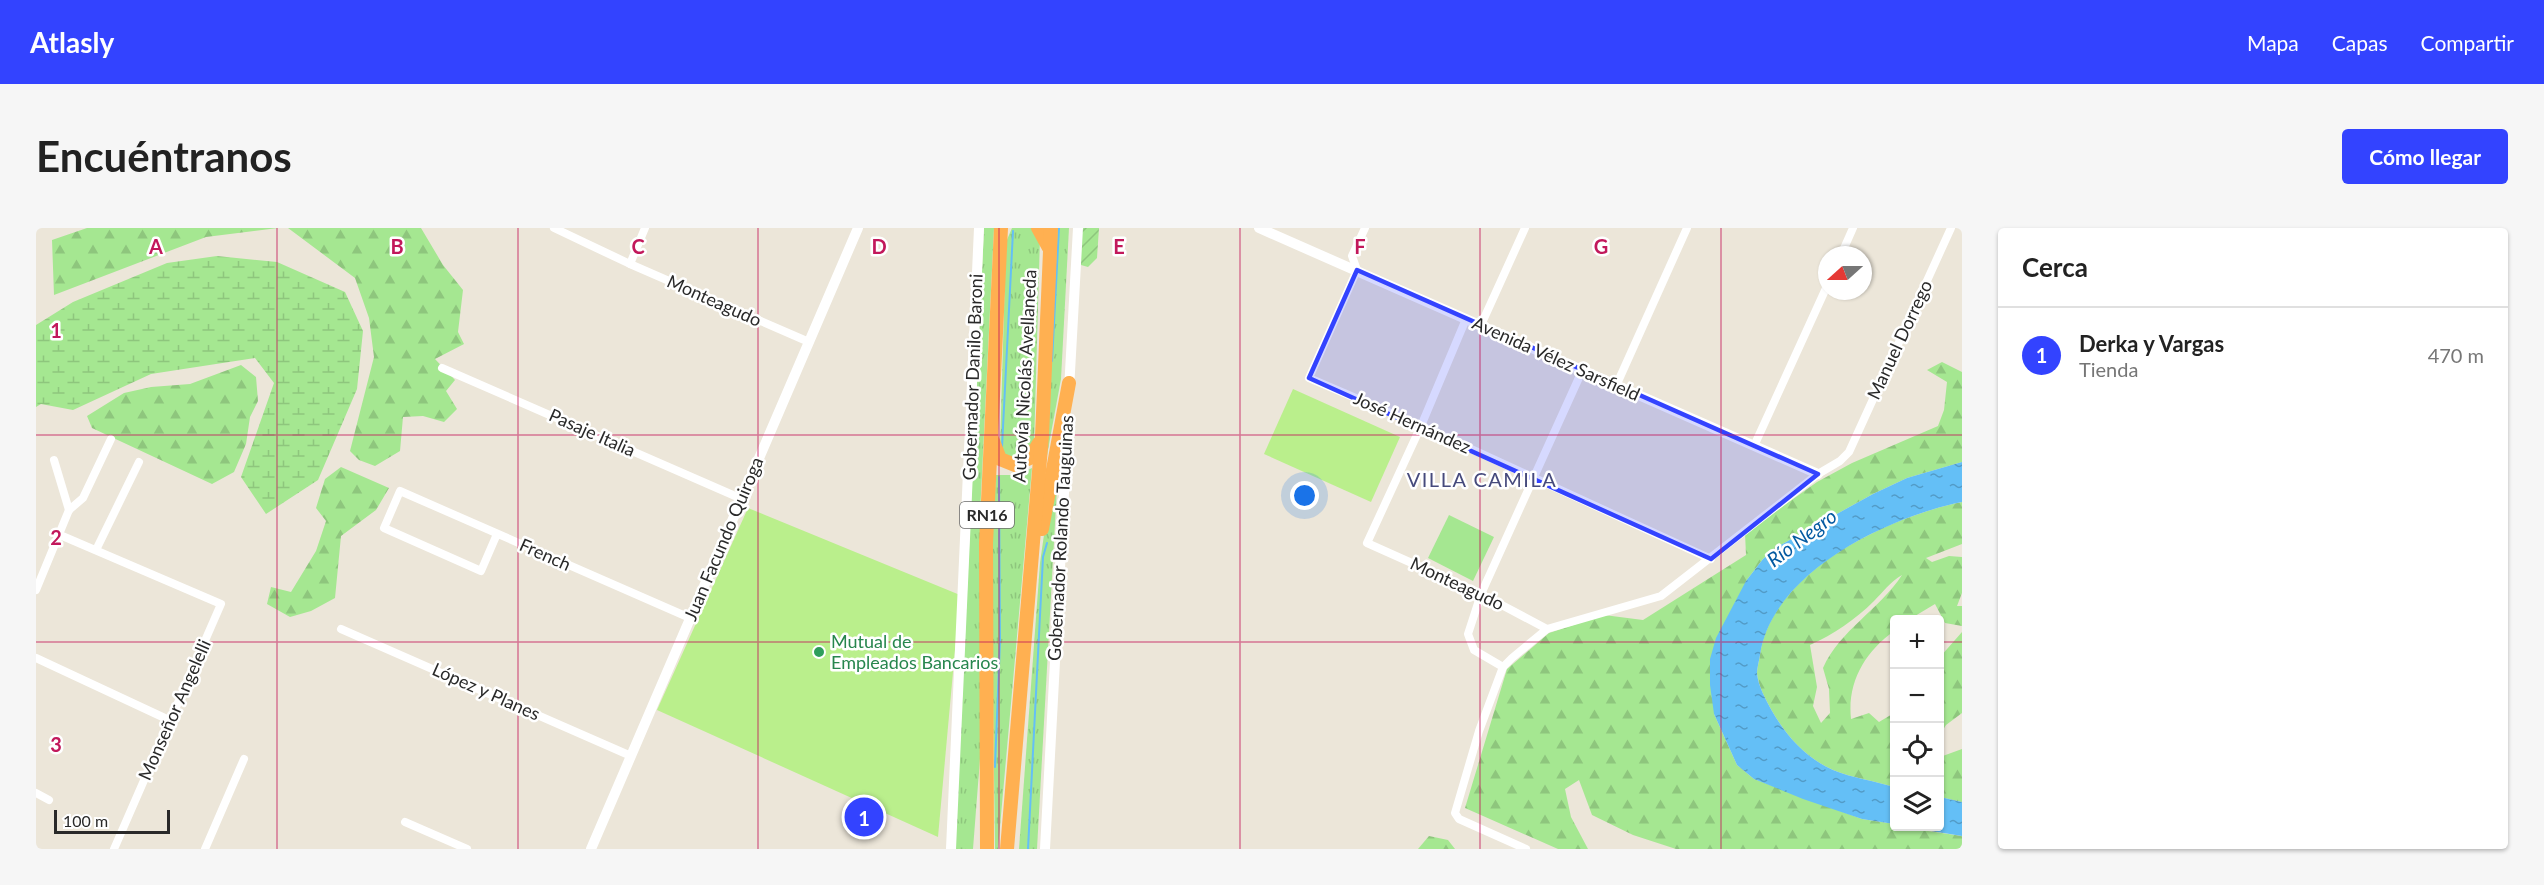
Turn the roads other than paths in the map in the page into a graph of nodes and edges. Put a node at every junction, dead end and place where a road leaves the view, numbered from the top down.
1 (554, 228) edge
2 (645, 228) edge
3 (858, 228) edge
4 (979, 228) edge
5 (1003, 228) edge
6 (1038, 228) edge
7 (1051, 228) edge
8 (1078, 228) edge
9 (1259, 228) edge
10 (1365, 228) edge
11 (1525, 228) edge
12 (1687, 228) edge
13 (1854, 228) edge
14 (1951, 228) edge
15 (1845, 246) edge
16 (1050, 250) junction
17 (630, 264) junction
18 (1357, 270) junction
19 (1821, 300) edge
20 (1466, 319) junction
21 (1481, 325) junction
22 (809, 342) junction
23 (442, 368) dead end
24 (1582, 371) junction
25 (1069, 383) junction
26 (1616, 386) junction
27 (1421, 426) junction
28 (990, 430) junction
29 (1042, 436) junction
30 (111, 439) dead end
31 (1754, 446) junction
32 (54, 460) dead end
33 (139, 462) dead end
34 (1818, 474) junction
35 (1532, 478) junction
36 (741, 499) junction
37 (69, 510) junction
38 (497, 534) junction
39 (60, 535) junction
40 (96, 550) junction
41 (1711, 559) junction
42 (36, 590) edge
43 (1481, 594) junction
44 (1029, 599) junction
45 (690, 618) junction
46 (341, 629) dead end
47 (1547, 629) junction
48 (36, 658) edge
49 (1503, 667) junction
50 (169, 720) junction
51 (631, 756) junction
52 (244, 759) dead end
53 (1014, 771) junction
54 (36, 793) edge
55 (49, 800) dead end
56 (405, 822) dead end
57 (114, 849) edge
58 (205, 849) edge
59 (467, 849) edge
60 (591, 849) edge
61 (951, 849) edge
62 (985, 849) edge
63 (1007, 849) edge
64 (1012, 849) edge
65 (1045, 849) edge
66 (1527, 849) edge

1 - 17 street, Monteagudo
2 - 17 street
3 - 22 street, Juan Facundo Quiroga
4 - 61 street, Gobernador Danilo Baroni
5 - 28 highway, Autovía Nicolás Avellaneda / RN16
6 - 16 highway
7 - 16 highway, Autovía Nicolás Avellaneda / RN16
8 - 25 street, Gobernador Rolando Tauguinas
9 - 18 street, Avenida Vélez Sarsfield
10 - 18 street
11 - 21 street
12 - 26 street
13 - 15 street
14 - 34 street, Manuel Dorrego
16 - 29 highway, Autovía Nicolás Avellaneda / RN16
17 - 22 street, Monteagudo
18 - 20 street, Avenida Vélez Sarsfield
18 - 27 street, José Hernández
19 - 31 street
20 - 21 street, Avenida Vélez Sarsfield
20 - 27 street
21 - 24 street, Avenida Vélez Sarsfield
22 - 36 street, Juan Facundo Quiroga
23 - 36 street, Pasaje Italia
24 - 26 street, Avenida Vélez Sarsfield
24 - 35 street
25 - 44 highway
25 - 65 street, Gobernador Rolando Tauguinas
26 - 31 street, Avenida Vélez Sarsfield
27 - 35 street, José Hernández
27 - 43 street, Monteagudo
28 - 29 highway
28 - 62 highway, Autovía Nicolás Avellaneda / RN16
29 - 44 highway, Autovía Nicolás Avellaneda / RN16
30 - 37 street
31 - 34 street, Avenida Vélez Sarsfield
32 - 37 street
33 - 40 street
34 - 41 street
35 - 41 street, José Hernández
35 - 43 street
36 - 45 street, Juan Facundo Quiroga
37 - 39 street
38 - 38 street, French
38 - 45 street, French
39 - 40 street
39 - 42 street
40 - 50 street, Monseñor Angelelli
41 - 47 street
43 - 47 street, Monteagudo
43 - 49 street
44 - 53 highway, Autovía Nicolás Avellaneda / RN16
45 - 51 street, Juan Facundo Quiroga
46 - 51 street, López y Planes
47 - 49 street
48 - 50 street
49 - 66 street
50 - 57 street, Monseñor Angelelli
51 - 60 street, Juan Facundo Quiroga
52 - 58 street
53 - 63 highway, Autovía Nicolás Avellaneda / RN16
53 - 64 highway
54 - 55 street
56 - 59 street

